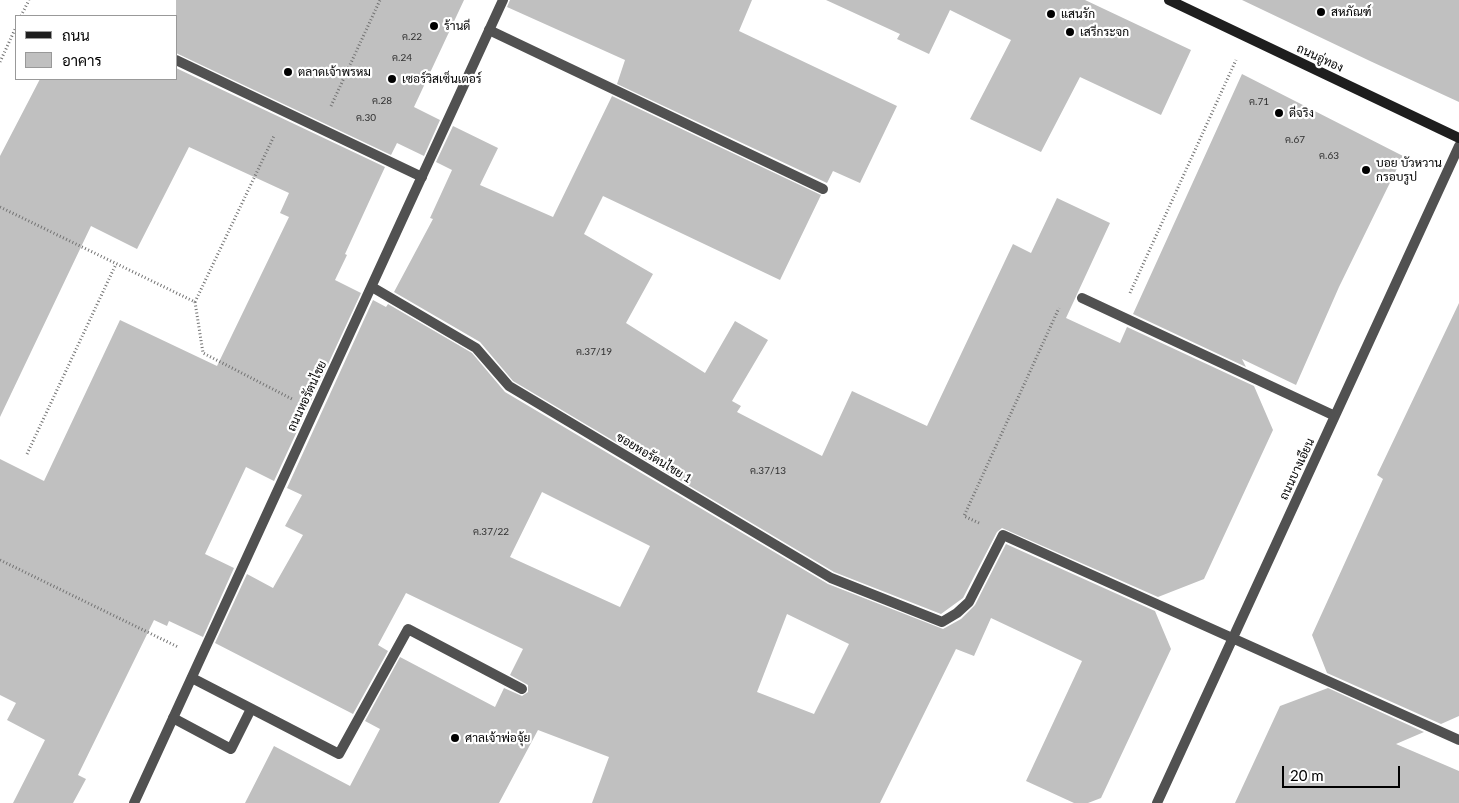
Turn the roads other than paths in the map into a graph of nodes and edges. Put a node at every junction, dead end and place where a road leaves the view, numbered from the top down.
1 (503, 0) edge
2 (1169, 0) edge
3 (489, 30) junction
4 (178, 61) edge
5 (1459, 138) edge
6 (1459, 146) edge
7 (422, 177) junction
8 (823, 189) dead end
9 (372, 286) junction
10 (1082, 298) road end
11 (1335, 416) junction
12 (1233, 637) junction
13 (192, 678) junction
14 (522, 689) dead end
15 (251, 709) junction
16 (173, 718) junction
17 (1459, 740) edge
18 (134, 803) edge
19 (1157, 803) edge

1 - 3 street, ถนนหอรัตนไชย
2 - 5 main road, ถนนอู่ทอง
3 - 7 street, ถนนหอรัตนไชย
3 - 8 street
4 - 7 street
6 - 11 street, ถนนบางเอียน
7 - 9 street, ถนนหอรัตนไชย
9 - 12 street, ซอยหอรัตนไชย 1
9 - 13 street, ถนนหอรัตนไชย
10 - 11 street
11 - 12 street, ถนนบางเอียน
12 - 17 street
12 - 19 street, ถนนบางเอียน
13 - 15 street
13 - 16 street, ถนนหอรัตนไชย
14 - 15 street
15 - 16 street
16 - 18 street, ถนนหอรัตนไชย

